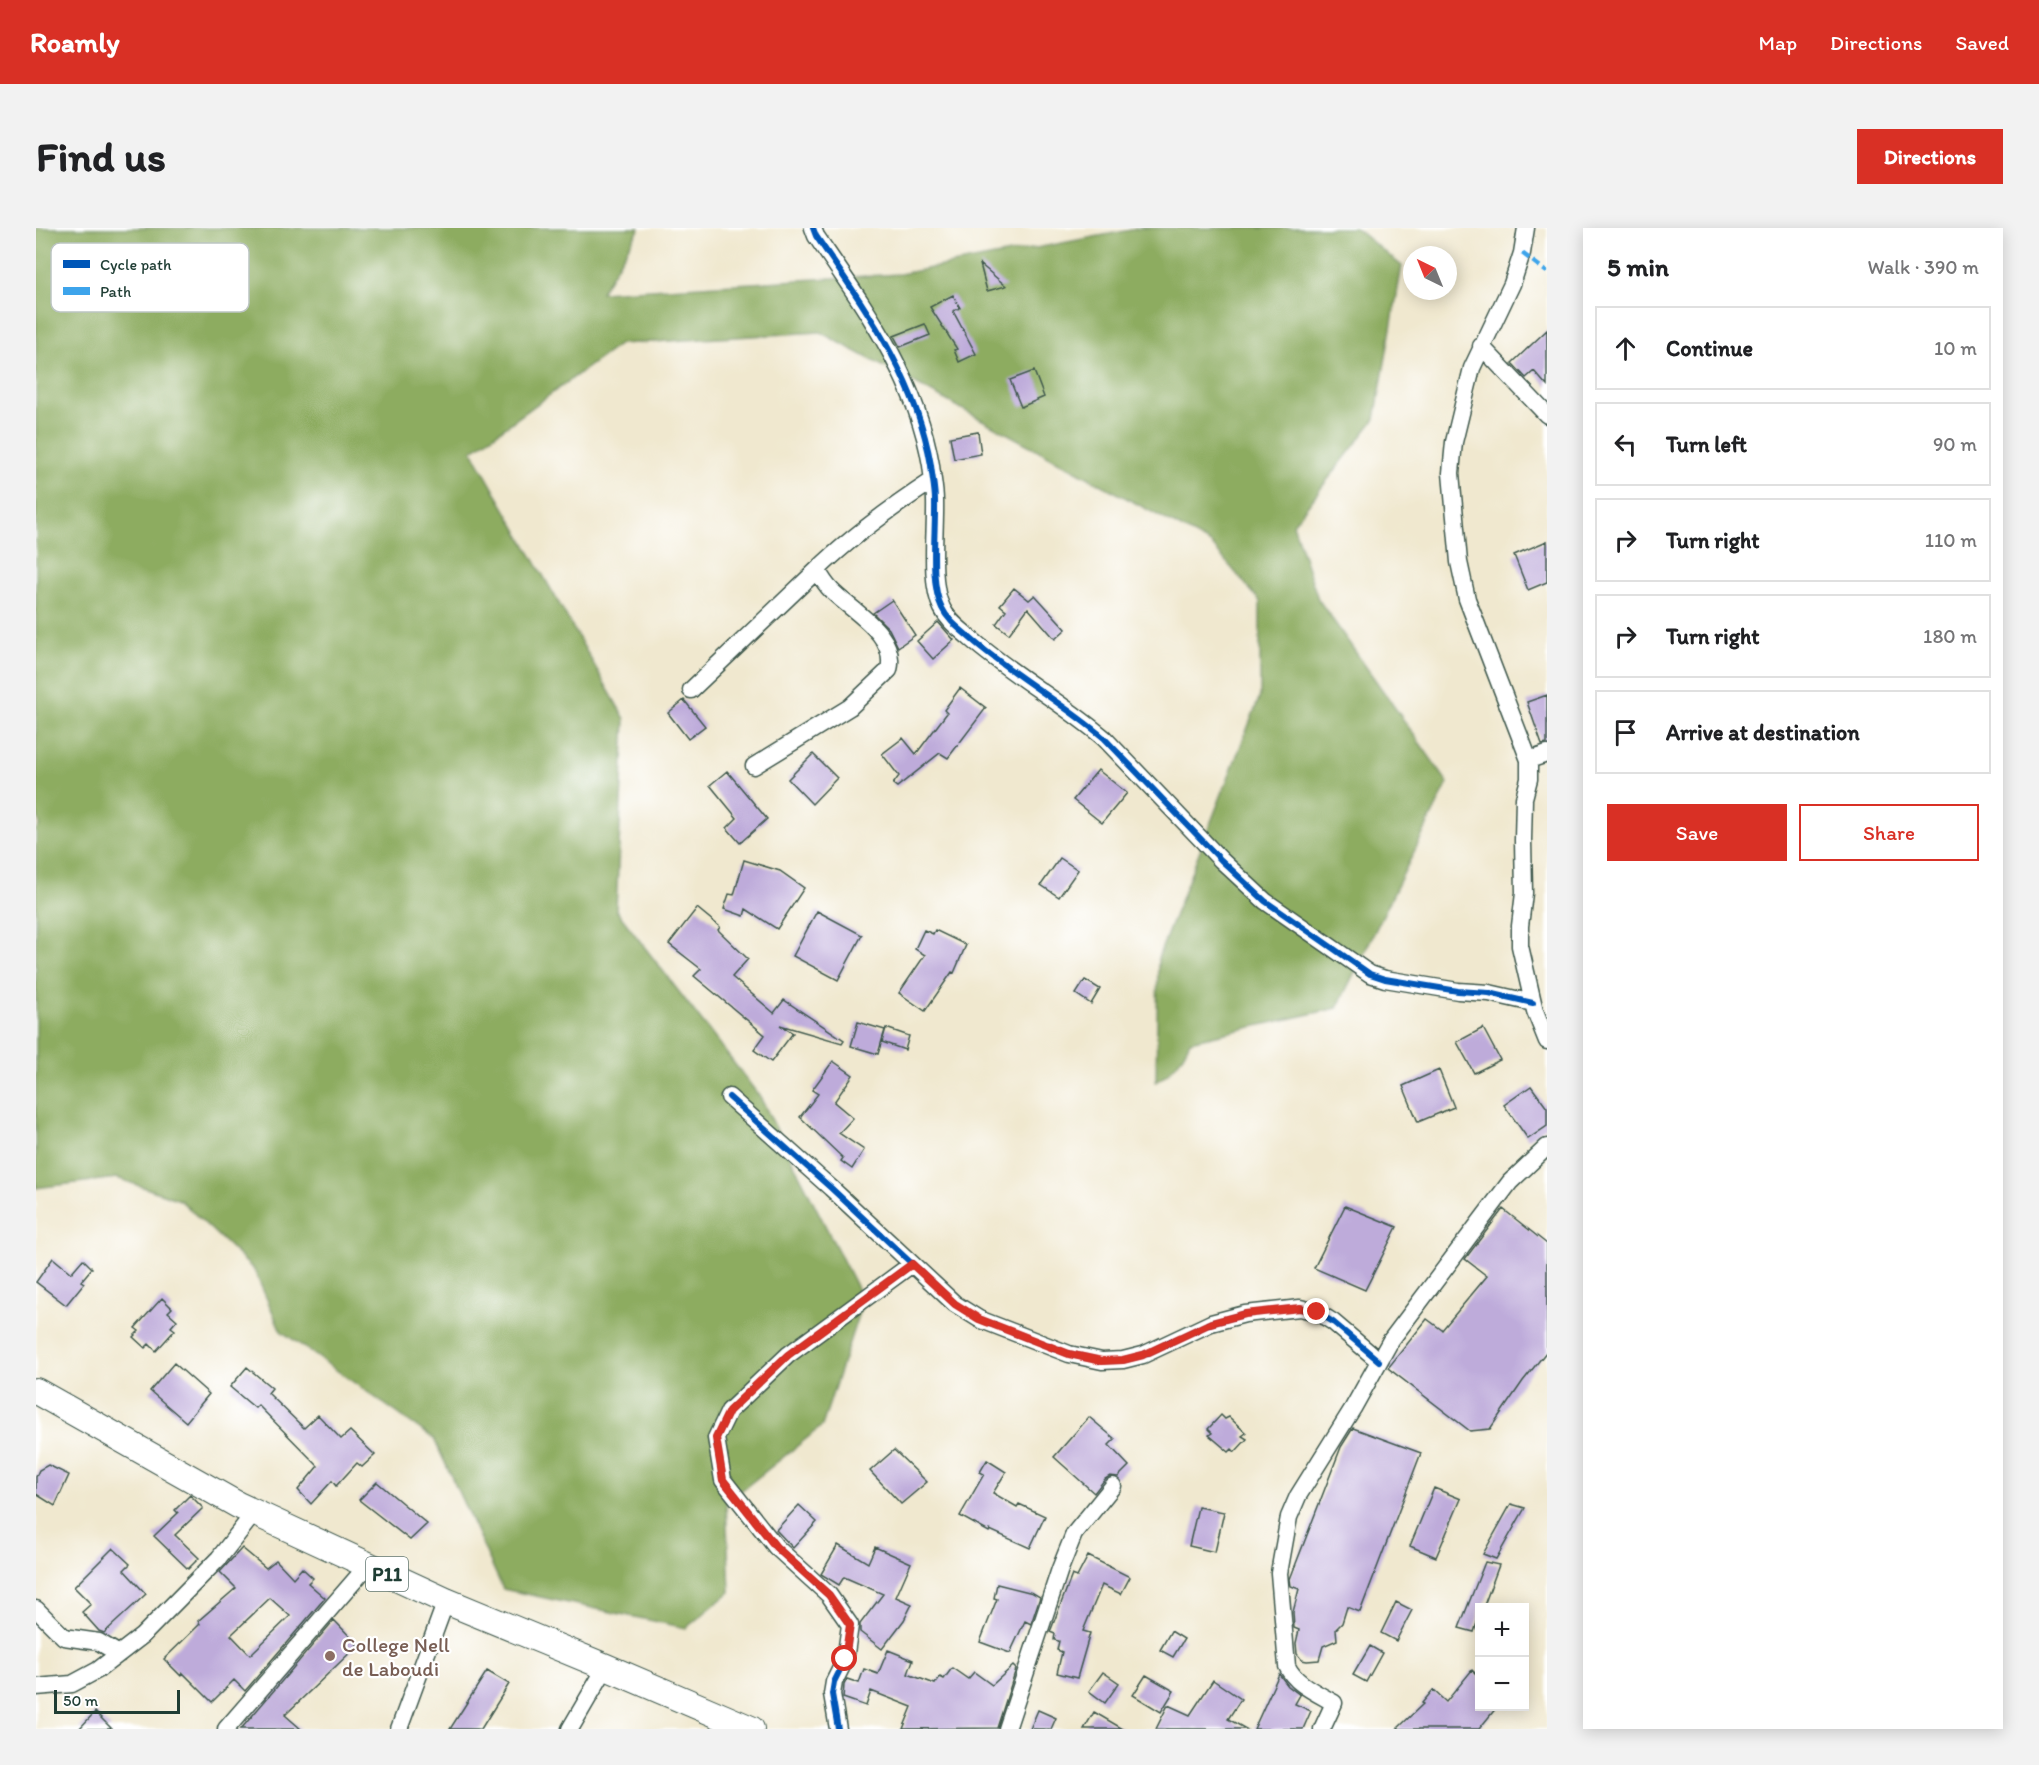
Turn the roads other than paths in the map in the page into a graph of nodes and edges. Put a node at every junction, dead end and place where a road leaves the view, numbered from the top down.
1 (813, 228) edge
2 (1526, 228) edge
3 (1481, 346) junction
4 (1547, 415) edge
5 (932, 481) junction
6 (817, 570) junction
7 (692, 690) dead end
8 (1547, 754) edge
9 (1529, 760) junction
10 (754, 766) dead end
11 (1533, 1003) junction
12 (1547, 1041) edge
13 (729, 1097) dead end
14 (1547, 1148) edge
15 (912, 1264) junction
16 (1379, 1361) junction
17 (36, 1391) edge
18 (1113, 1486) dead end
19 (255, 1512) junction
20 (368, 1565) junction
21 (446, 1601) junction
22 (36, 1609) edge
23 (119, 1654) junction
24 (606, 1666) junction
25 (36, 1687) edge
26 (226, 1729) edge
27 (399, 1729) edge
28 (570, 1729) edge
29 (752, 1729) edge
30 (838, 1729) edge
31 (1007, 1729) edge
32 (1322, 1729) edge

1 - 5 street
2 - 3 street
3 - 4 street
3 - 9 street
5 - 6 street
5 - 11 street
6 - 7 street
6 - 10 street
8 - 9 street
9 - 11 street
11 - 12 street
13 - 15 street
14 - 16 street
15 - 16 street
15 - 30 street
16 - 32 street
17 - 19 main road, P11
18 - 31 street
19 - 20 main road, P11
19 - 23 street
20 - 21 main road, P11
20 - 26 street
21 - 24 main road, P11
21 - 27 street
22 - 23 street
23 - 25 street
24 - 28 street
24 - 29 main road, P11

